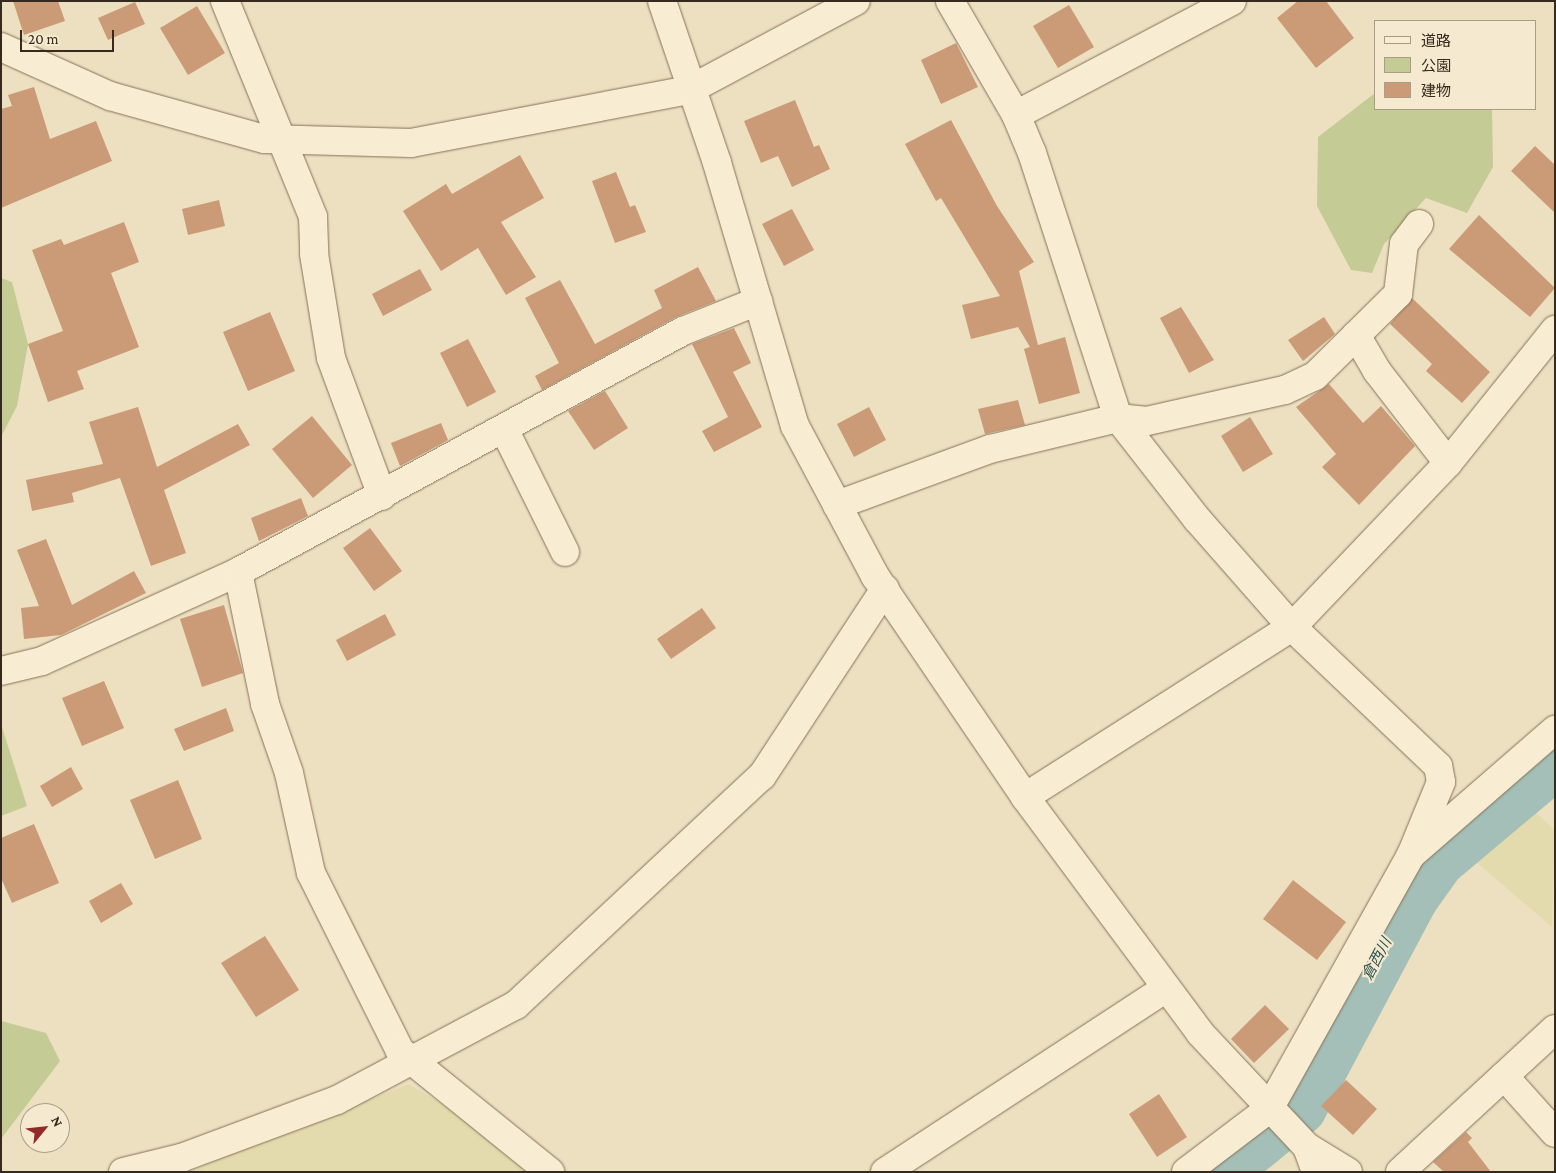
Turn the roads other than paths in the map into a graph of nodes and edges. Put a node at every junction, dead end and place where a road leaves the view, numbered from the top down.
1 (225, 1) edge
2 (662, 1) edge
3 (856, 1) edge
4 (950, 1) edge
5 (1232, 1) edge
6 (1, 47) edge
7 (690, 90) junction
8 (1016, 115) junction
9 (283, 140) junction
10 (1419, 224) dead end
11 (758, 301) junction
12 (1555, 330) edge
13 (1356, 335) junction
14 (1118, 418) junction
15 (505, 431) junction
16 (1448, 463) junction
17 (382, 496) junction
18 (837, 505) junction
19 (565, 552) dead end
20 (238, 572) junction
21 (884, 589) junction
22 (1292, 626) junction
23 (1, 671) edge
24 (1555, 730) edge
25 (1025, 798) junction
26 (1411, 855) junction
27 (1165, 989) junction
28 (1555, 1029) edge
29 (412, 1061) junction
30 (1504, 1076) junction
31 (1268, 1109) junction
32 (1555, 1133) edge
33 (1311, 1160) edge
34 (123, 1172) edge
35 (550, 1172) edge
36 (885, 1172) edge
37 (1186, 1172) edge
38 (1348, 1172) edge
39 (1400, 1172) edge

1 - 9 street
2 - 7 street
3 - 7 street
4 - 8 street
5 - 8 street
6 - 9 street
7 - 9 street
7 - 11 street
8 - 14 street
9 - 17 street
10 - 13 street
11 - 15 street
11 - 18 street
12 - 16 street
13 - 14 street
13 - 16 street
14 - 18 street
14 - 22 street
15 - 17 street
15 - 19 street
16 - 22 street
17 - 20 street
18 - 21 street
20 - 23 street
20 - 29 street
21 - 25 street
21 - 29 street
22 - 25 street
22 - 26 street
24 - 26 street
25 - 27 street
26 - 31 street
27 - 31 street
27 - 36 street
28 - 30 street
29 - 34 street
29 - 35 street
30 - 32 street
30 - 39 street
31 - 33 street
31 - 37 street
33 - 38 street

